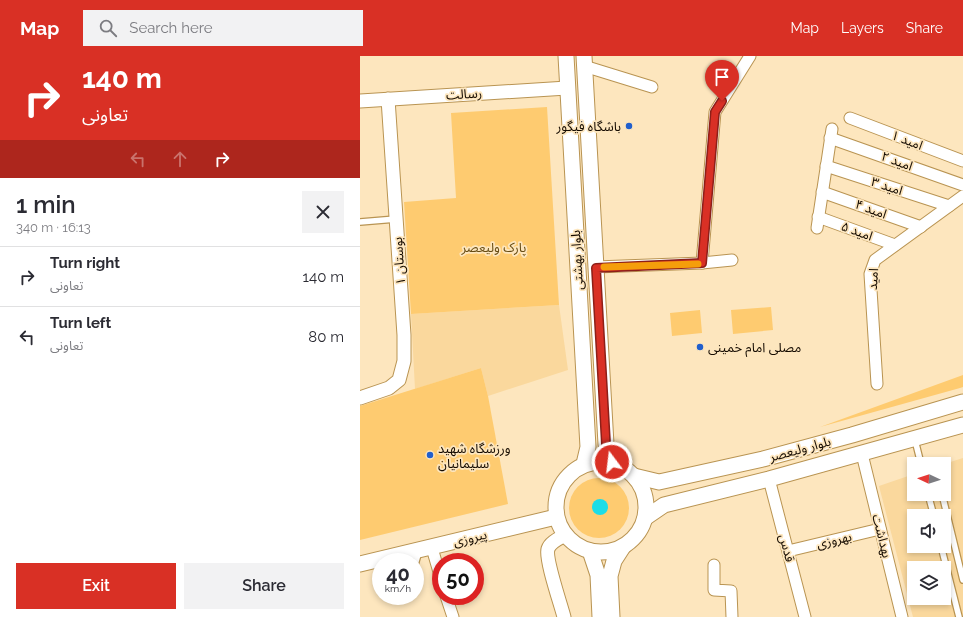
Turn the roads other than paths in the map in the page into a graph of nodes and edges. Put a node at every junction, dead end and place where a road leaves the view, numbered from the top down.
1 (566, 56) edge
2 (750, 56) edge
3 (584, 61) edge
4 (585, 87) junction
5 (652, 87) dead end
6 (567, 88) junction
7 (388, 99) junction
8 (360, 101) edge
9 (850, 118) dead end
10 (963, 161) edge
11 (826, 166) junction
12 (963, 185) edge
13 (822, 192) junction
14 (963, 196) edge
15 (949, 206) junction
16 (396, 219) junction
17 (360, 222) edge
18 (921, 226) junction
19 (895, 245) junction
20 (732, 260) dead end
21 (702, 263) junction
22 (596, 268) junction
23 (877, 384) dead end
24 (360, 398) edge
25 (960, 404) edge
26 (963, 422) edge
27 (963, 426) edge
28 (914, 439) junction
29 (862, 454) junction
30 (919, 457) edge
31 (612, 462) junction
32 (584, 464) junction
33 (634, 476) junction
34 (769, 479) junction
35 (944, 501) edge
36 (556, 517) junction
37 (645, 518) junction
38 (880, 529) junction
39 (565, 535) junction
40 (623, 547) junction
41 (425, 549) junction
42 (590, 551) junction
43 (788, 551) junction
44 (411, 553) edge
45 (422, 553) edge
46 (943, 553) edge
47 (372, 562) edge
48 (432, 562) edge
49 (360, 564) edge
50 (714, 565) dead end
51 (963, 580) edge
52 (449, 605) edge
53 (453, 617) edge
54 (564, 617) edge
55 (600, 617) edge
56 (612, 617) edge
57 (732, 617) edge
58 (805, 617) edge
59 (902, 617) edge
60 (959, 617) edge

1 - 6 main road, بلوار بهشتی
2 - 21 street
3 - 4 main road, بلوار بهشتی
3 - 5 street
4 - 6 main road
4 - 22 main road, بلوار بهشتی
6 - 7 street, رسالت
6 - 32 main road, بلوار بهشتی
7 - 8 street, رسالت
7 - 16 street, بوستان ۱
9 - 10 street, امید ۱
11 - 12 street, امید ۲
11 - 13 street
11 - 15 street, امید ۳
13 - 18 street, امید ۴
13 - 19 street, امید ۵
14 - 15 street, امید
15 - 18 street, امید
16 - 17 lane
16 - 24 street, بوستان ۱
18 - 19 street, امید
19 - 23 street, امید
20 - 21 street
21 - 22 street
22 - 31 main road, بلوار بهشتی
25 - 26 main road
25 - 33 main road, بلوار ولیعصر
27 - 28 main road, بلوار ولیعصر
28 - 29 main road, بلوار ولیعصر
28 - 30 lane
29 - 34 main road, بلوار ولیعصر
29 - 38 street, بهداشت
31 - 32 main road
31 - 33 main road
32 - 36 main road
33 - 37 main road
34 - 37 main road, بلوار ولیعصر
34 - 43 street, قدس
35 - 51 lane
36 - 39 main road
36 - 41 main road, پیروزی
37 - 40 main road
38 - 43 street, بهروزی
38 - 59 street, بهداشت
39 - 42 main road
39 - 54 street
40 - 42 main road
40 - 56 main road
41 - 44 main road, پیروزی
41 - 45 lane
41 - 48 street
42 - 55 main road
43 - 58 street, قدس
46 - 60 lane
47 - 49 main road, پیروزی
50 - 57 street
52 - 53 street

